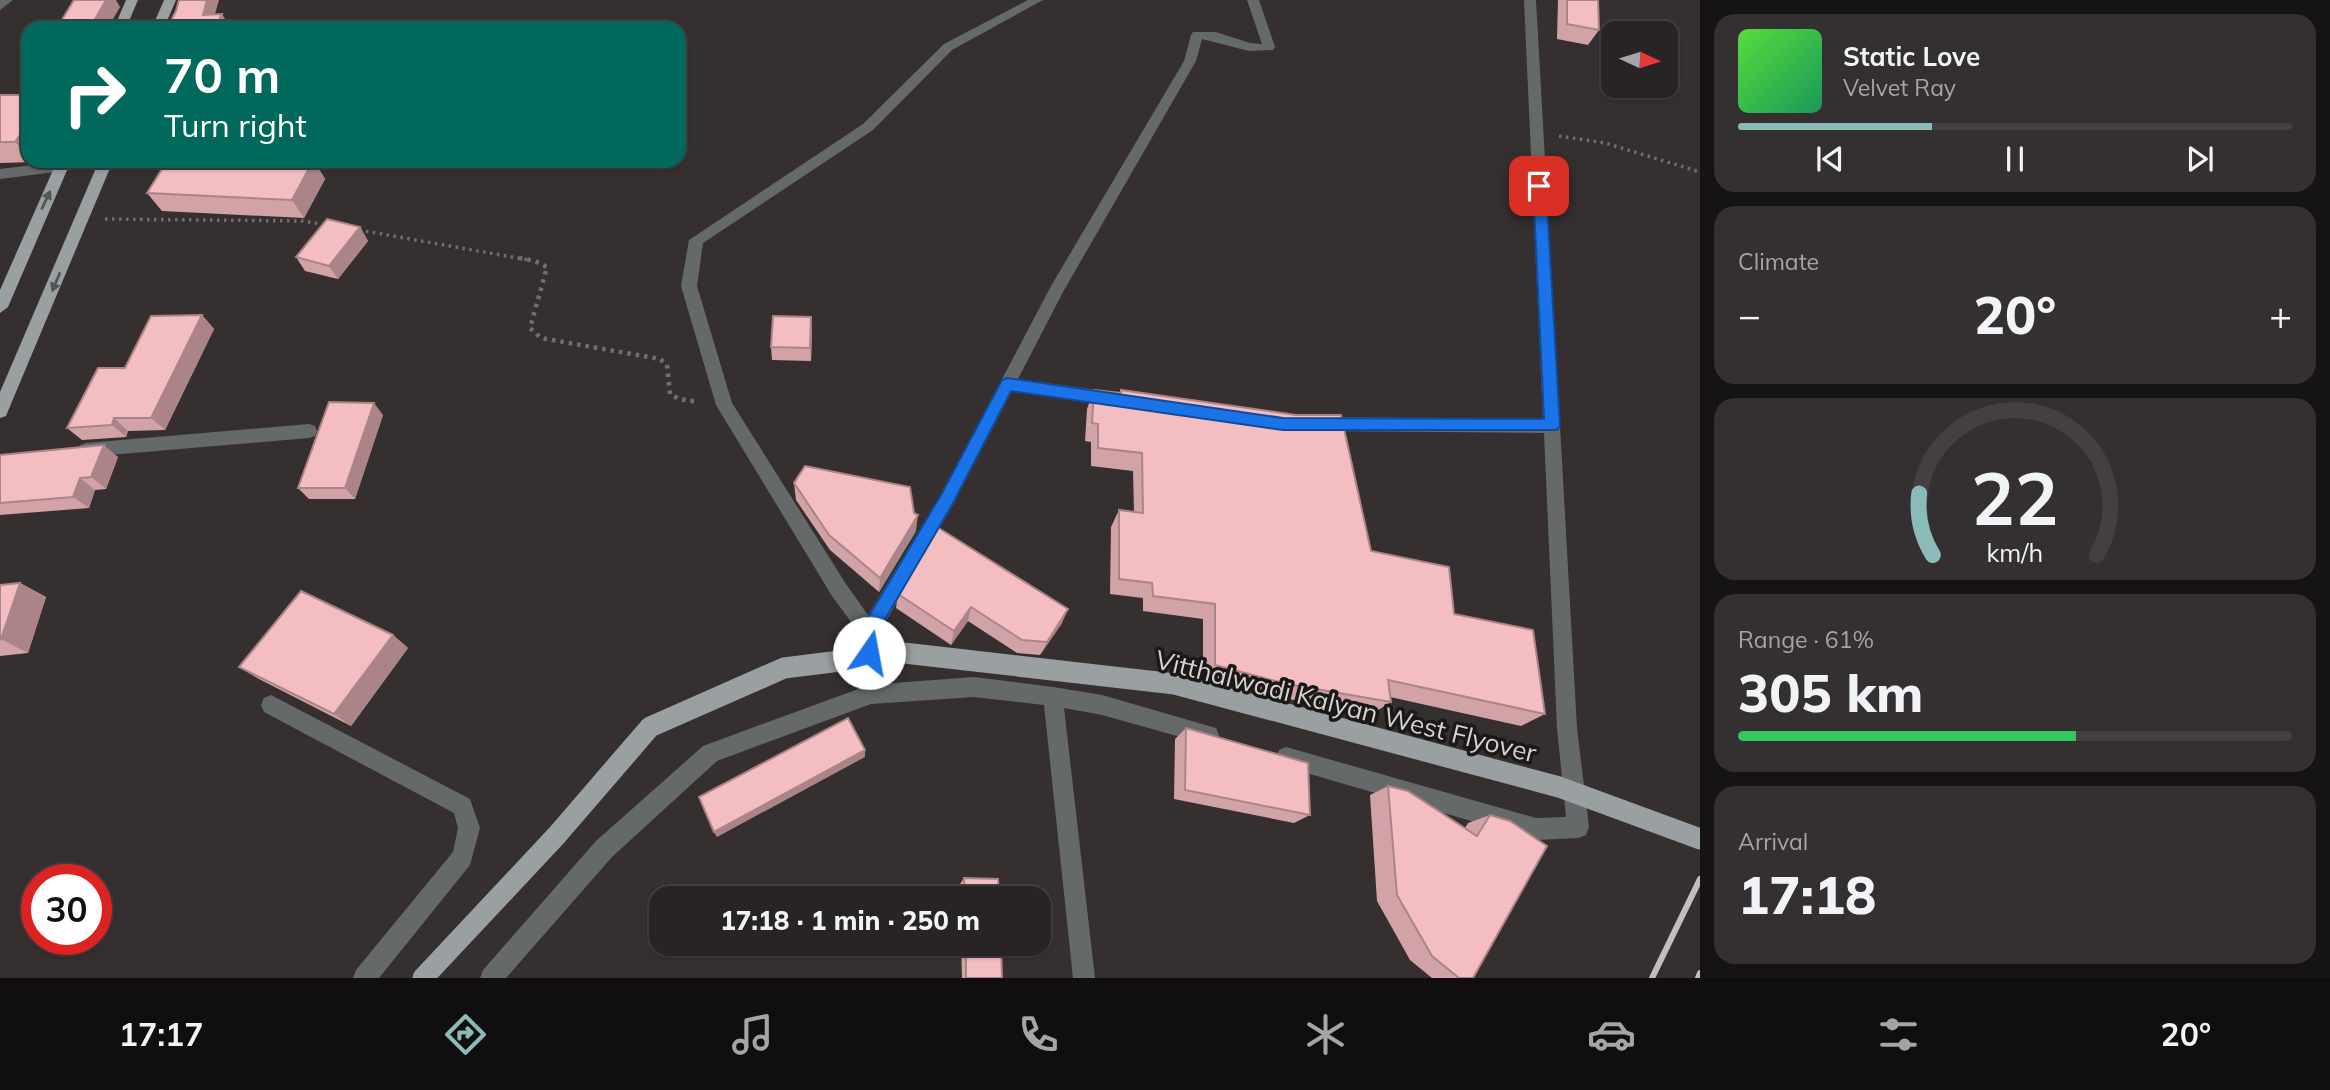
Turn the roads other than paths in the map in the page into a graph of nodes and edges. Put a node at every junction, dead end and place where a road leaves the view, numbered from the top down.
1 (7, 0) edge
2 (132, 0) edge
3 (170, 0) edge
4 (1037, 0) edge
5 (1253, 0) edge
6 (1530, 0) edge
7 (0, 6) edge
8 (123, 21) edge
9 (162, 21) edge
10 (38, 168) edge
11 (61, 168) edge
12 (102, 168) edge
13 (0, 174) edge
14 (0, 307) edge
15 (1007, 384) junction
16 (1132, 402) edge
17 (0, 411) edge
18 (1310, 424) edge
19 (1552, 426) junction
20 (309, 431) dead end
21 (67, 451) edge
22 (869, 632) junction
23 (871, 694) junction
24 (1053, 696) junction
25 (271, 705) edge
26 (1234, 742) edge
27 (1260, 750) edge
28 (1700, 839) edge
29 (364, 978) edge
30 (423, 978) edge
31 (491, 978) edge
32 (1084, 978) edge

1 - 7 street
2 - 8 main road
3 - 9 main road
4 - 22 street
5 - 15 street
6 - 19 street
10 - 13 street
14 -> 11 main road
12 -> 17 main road
15 - 16 street
15 - 22 street
18 - 19 street
19 - 27 street
20 - 21 street
22 - 23 street
23 - 24 street
23 - 31 street
24 - 26 street
24 - 32 street
25 - 29 street
28 - 30 main road, Vitthalwadi Kalyan West Flyover, bridge

